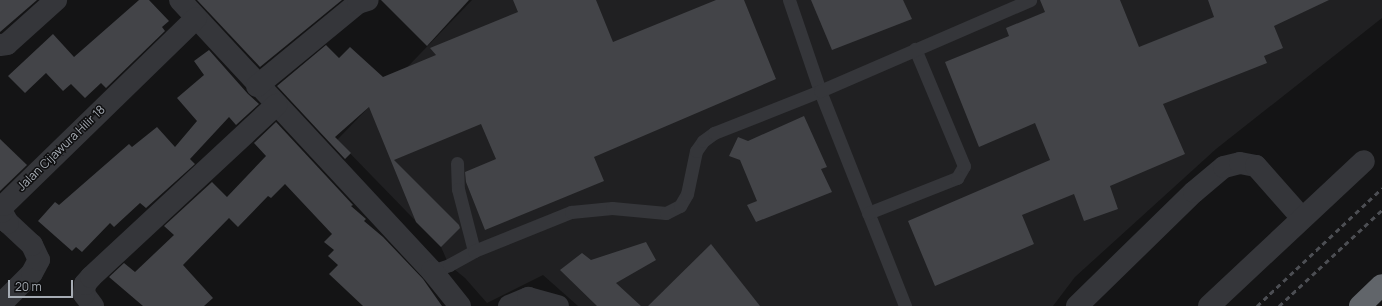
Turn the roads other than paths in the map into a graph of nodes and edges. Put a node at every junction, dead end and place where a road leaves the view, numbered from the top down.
1 (56, 0) edge
2 (180, 0) edge
3 (368, 0) edge
4 (789, 0) edge
5 (1030, 0) edge
6 (196, 18) junction
7 (0, 44) edge
8 (915, 49) junction
9 (257, 86) junction
10 (820, 91) junction
11 (276, 105) junction
12 (1364, 161) dead end
13 (457, 163) dead end
14 (868, 214) junction
15 (1302, 218) junction
16 (474, 251) junction
17 (432, 271) junction
18 (1382, 284) edge
19 (0, 305) edge
20 (94, 306) edge
21 (460, 306) edge
22 (509, 306) edge
23 (558, 306) edge
24 (904, 306) edge
25 (1077, 306) edge
26 (1209, 306) edge
27 (1360, 306) edge

1 - 7 street
2 - 6 street
3 - 9 street
4 - 10 lane
5 - 8 lane
6 - 9 street
6 - 19 street, Jalan Cijawura Hilir 18
8 - 10 lane
8 - 14 lane
9 - 11 street
10 - 14 lane
10 - 16 lane
11 - 17 street
11 - 20 street
12 - 15 street
13 - 16 lane
14 - 24 lane
15 - 25 street
15 - 26 street
16 - 17 lane
17 - 21 street
18 - 27 highway
22 - 23 street

